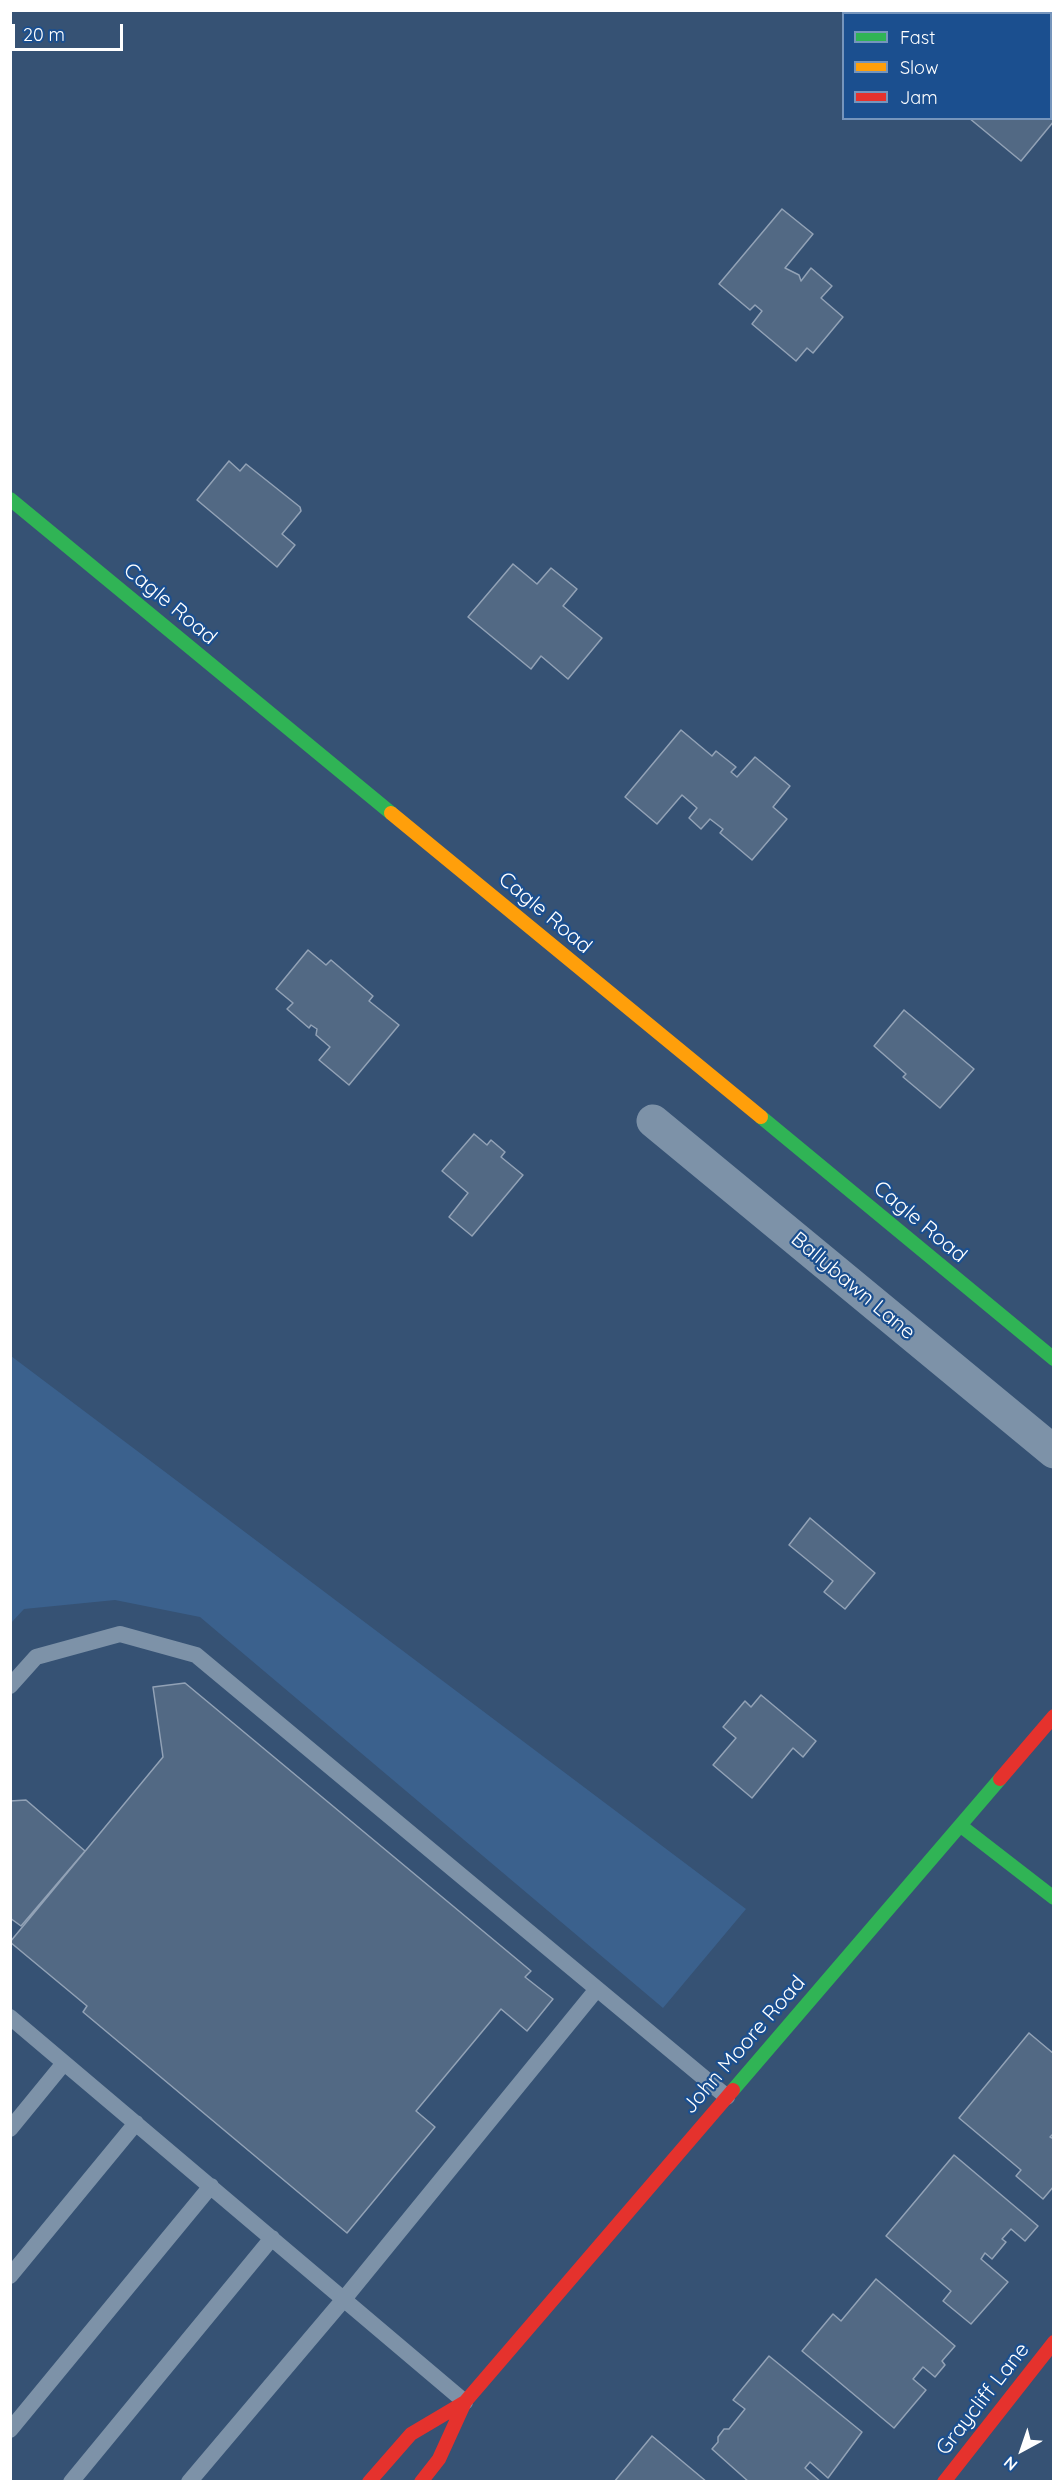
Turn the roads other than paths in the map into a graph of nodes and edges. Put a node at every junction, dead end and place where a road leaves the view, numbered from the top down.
1 (10, 499) edge
2 (653, 1121) dead end
3 (1053, 1359) edge
4 (1053, 1452) edge
5 (10, 1686) edge
6 (1053, 1716) edge
7 (961, 1826) junction
8 (1053, 1898) edge
9 (597, 1989) junction
10 (10, 2017) edge
11 (64, 2063) junction
12 (727, 2097) junction
13 (136, 2123) junction
14 (10, 2128) edge
15 (211, 2186) junction
16 (272, 2238) junction
17 (10, 2276) edge
18 (344, 2299) junction
19 (1053, 2342) edge
20 (465, 2402) junction
21 (10, 2430) edge
22 (71, 2481) edge
23 (189, 2481) edge
24 (369, 2481) edge
25 (421, 2481) edge
26 (944, 2481) edge

1 - 3 street, Cagle Road
2 - 4 street, Ballybawn Lane
5 - 9 lane
6 - 7 street, John Moore Road
7 - 8 street
7 - 12 street, John Moore Road
9 - 12 lane
9 - 18 lane
10 - 11 lane
11 - 13 lane
11 - 14 lane
12 - 20 street, John Moore Road
13 - 15 lane
13 - 17 lane
15 - 16 lane
15 - 21 lane
16 - 18 lane
16 - 22 lane
18 - 20 lane
18 - 23 lane
19 - 26 street, Graycliff Lane
20 - 24 street, John Moore Road
20 - 25 street, John Moore Road

